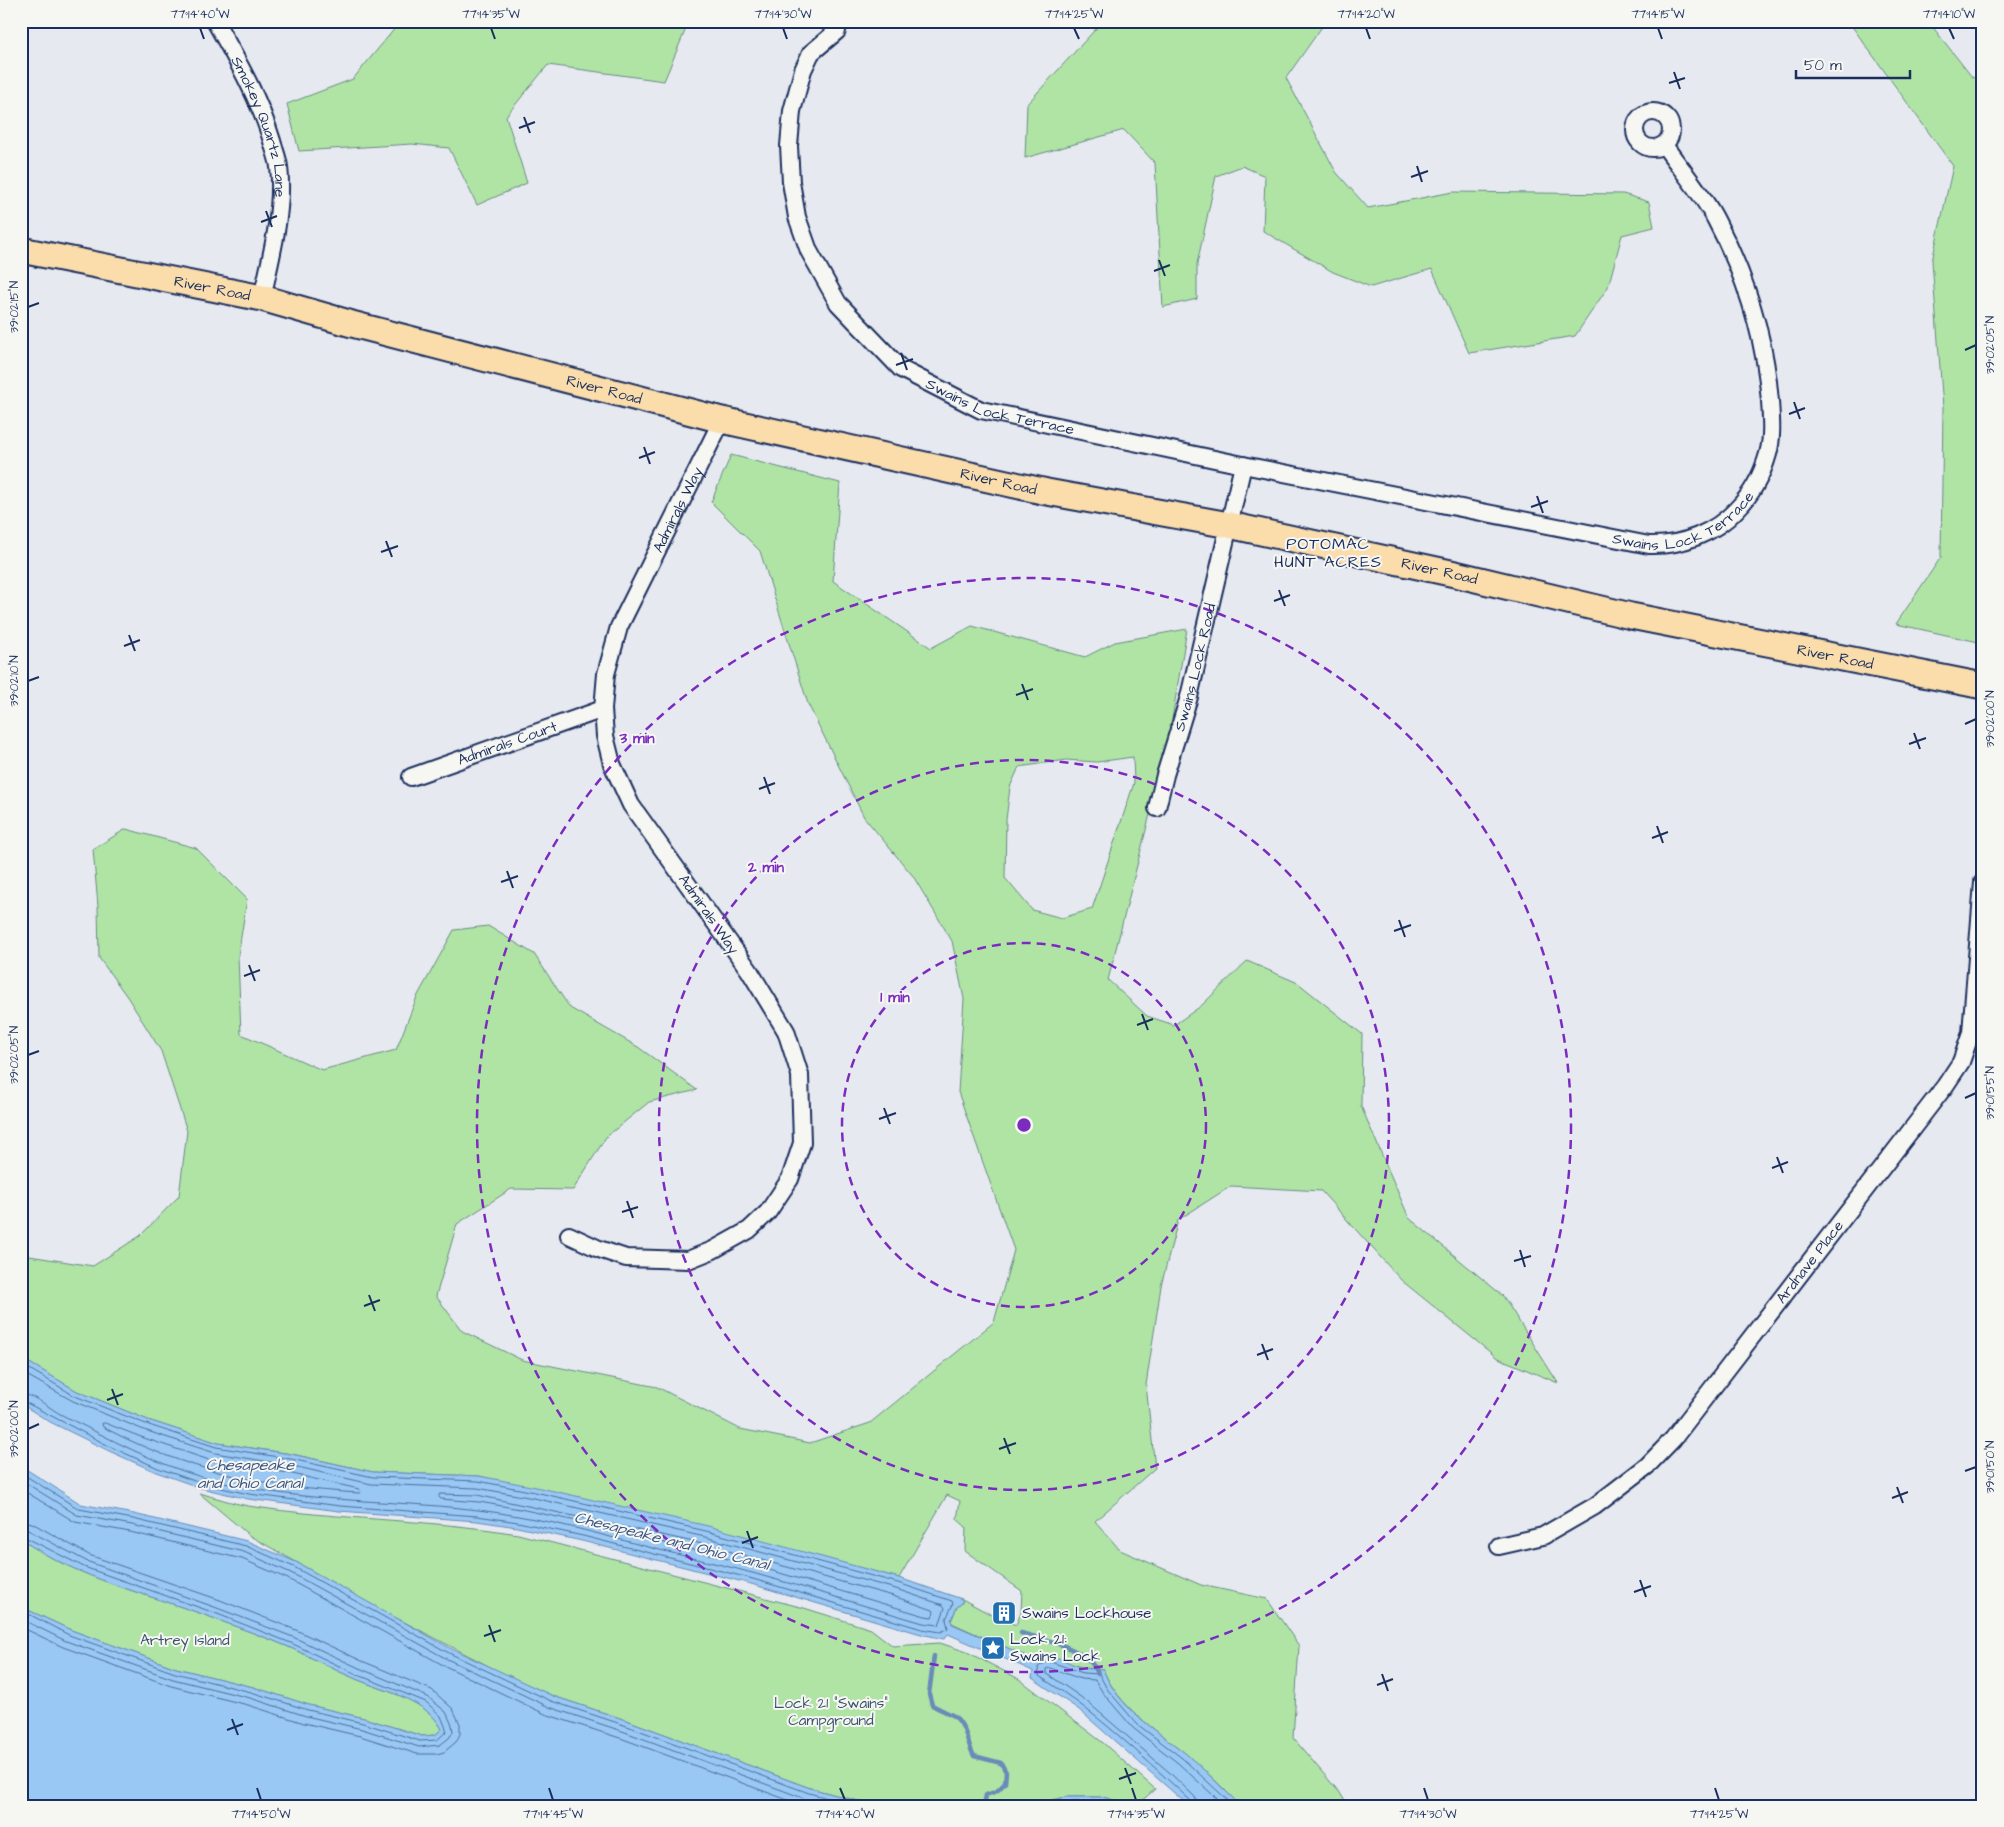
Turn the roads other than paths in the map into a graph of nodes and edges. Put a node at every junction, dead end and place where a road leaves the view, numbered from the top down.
1 (215, 21) edge
2 (836, 30) dead end
3 (1664, 145) dead end
4 (21, 250) edge
5 (262, 298) junction
6 (722, 420) junction
7 (1243, 465) junction
8 (1228, 525) junction
9 (1983, 686) edge
10 (603, 709) junction
11 (411, 777) dead end
12 (1157, 808) dead end
13 (1983, 882) edge
14 (569, 1235) dead end
15 (1499, 1546) dead end

1 - 5 street, Smokey Quartz Lane
2 - 7 street, Swains Lock Terrace
3 - 7 street, Swains Lock Terrace
4 - 5 main road, River Road
5 - 6 main road, River Road
6 - 8 main road, River Road
6 - 10 street, Admirals Way
7 - 8 street
8 - 9 main road, River Road
8 - 12 street, Swains Lock Road
10 - 11 street, Admirals Court
10 - 14 street, Admirals Way
13 - 15 street, Ardnave Place

